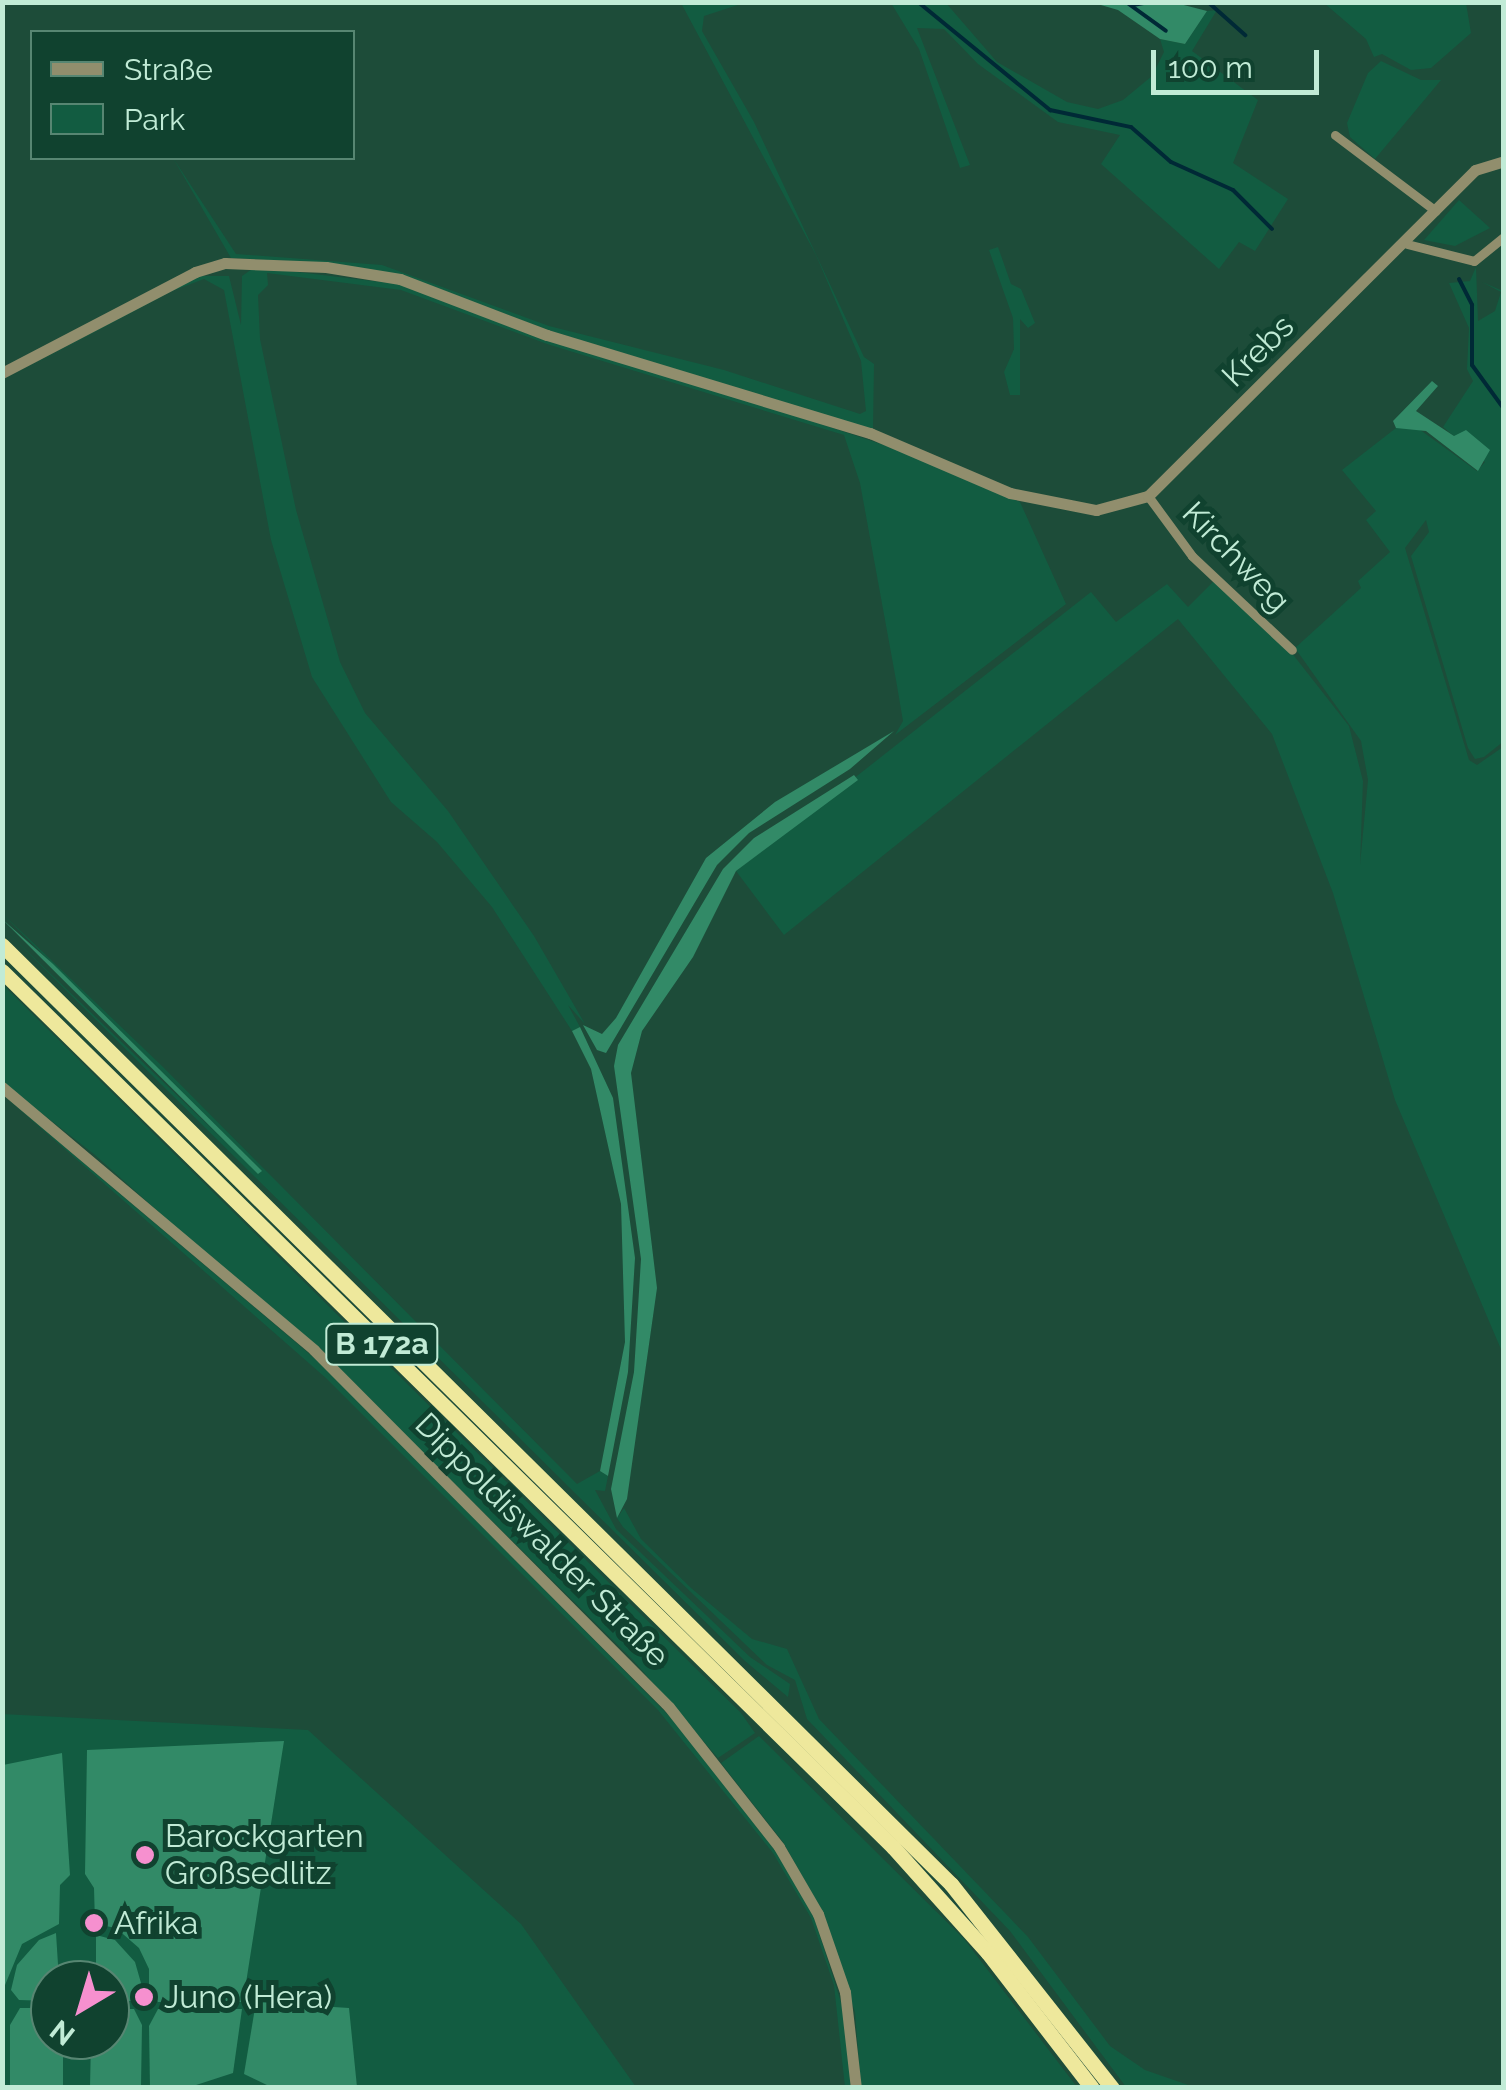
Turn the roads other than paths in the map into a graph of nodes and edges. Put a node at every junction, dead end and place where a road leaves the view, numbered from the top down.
1 (1335, 135) dead end
2 (1504, 161) edge
3 (1436, 211) junction
4 (1504, 238) edge
5 (1407, 244) junction
6 (2, 373) edge
7 (1148, 496) junction
8 (1292, 650) dead end
9 (2, 945) edge
10 (2, 971) edge
11 (2, 1087) edge
12 (856, 2088) edge
13 (1092, 2088) edge
14 (1112, 2088) edge

1 - 3 street
2 - 3 street, Krebs
3 - 5 street, Krebs
4 - 5 street
5 - 7 street, Krebs
6 - 7 street
7 - 8 street, Kirchweg
9 - 14 highway, B 172a
10 - 13 highway, B 172a
11 - 12 street, Dippoldiswalder Straße

